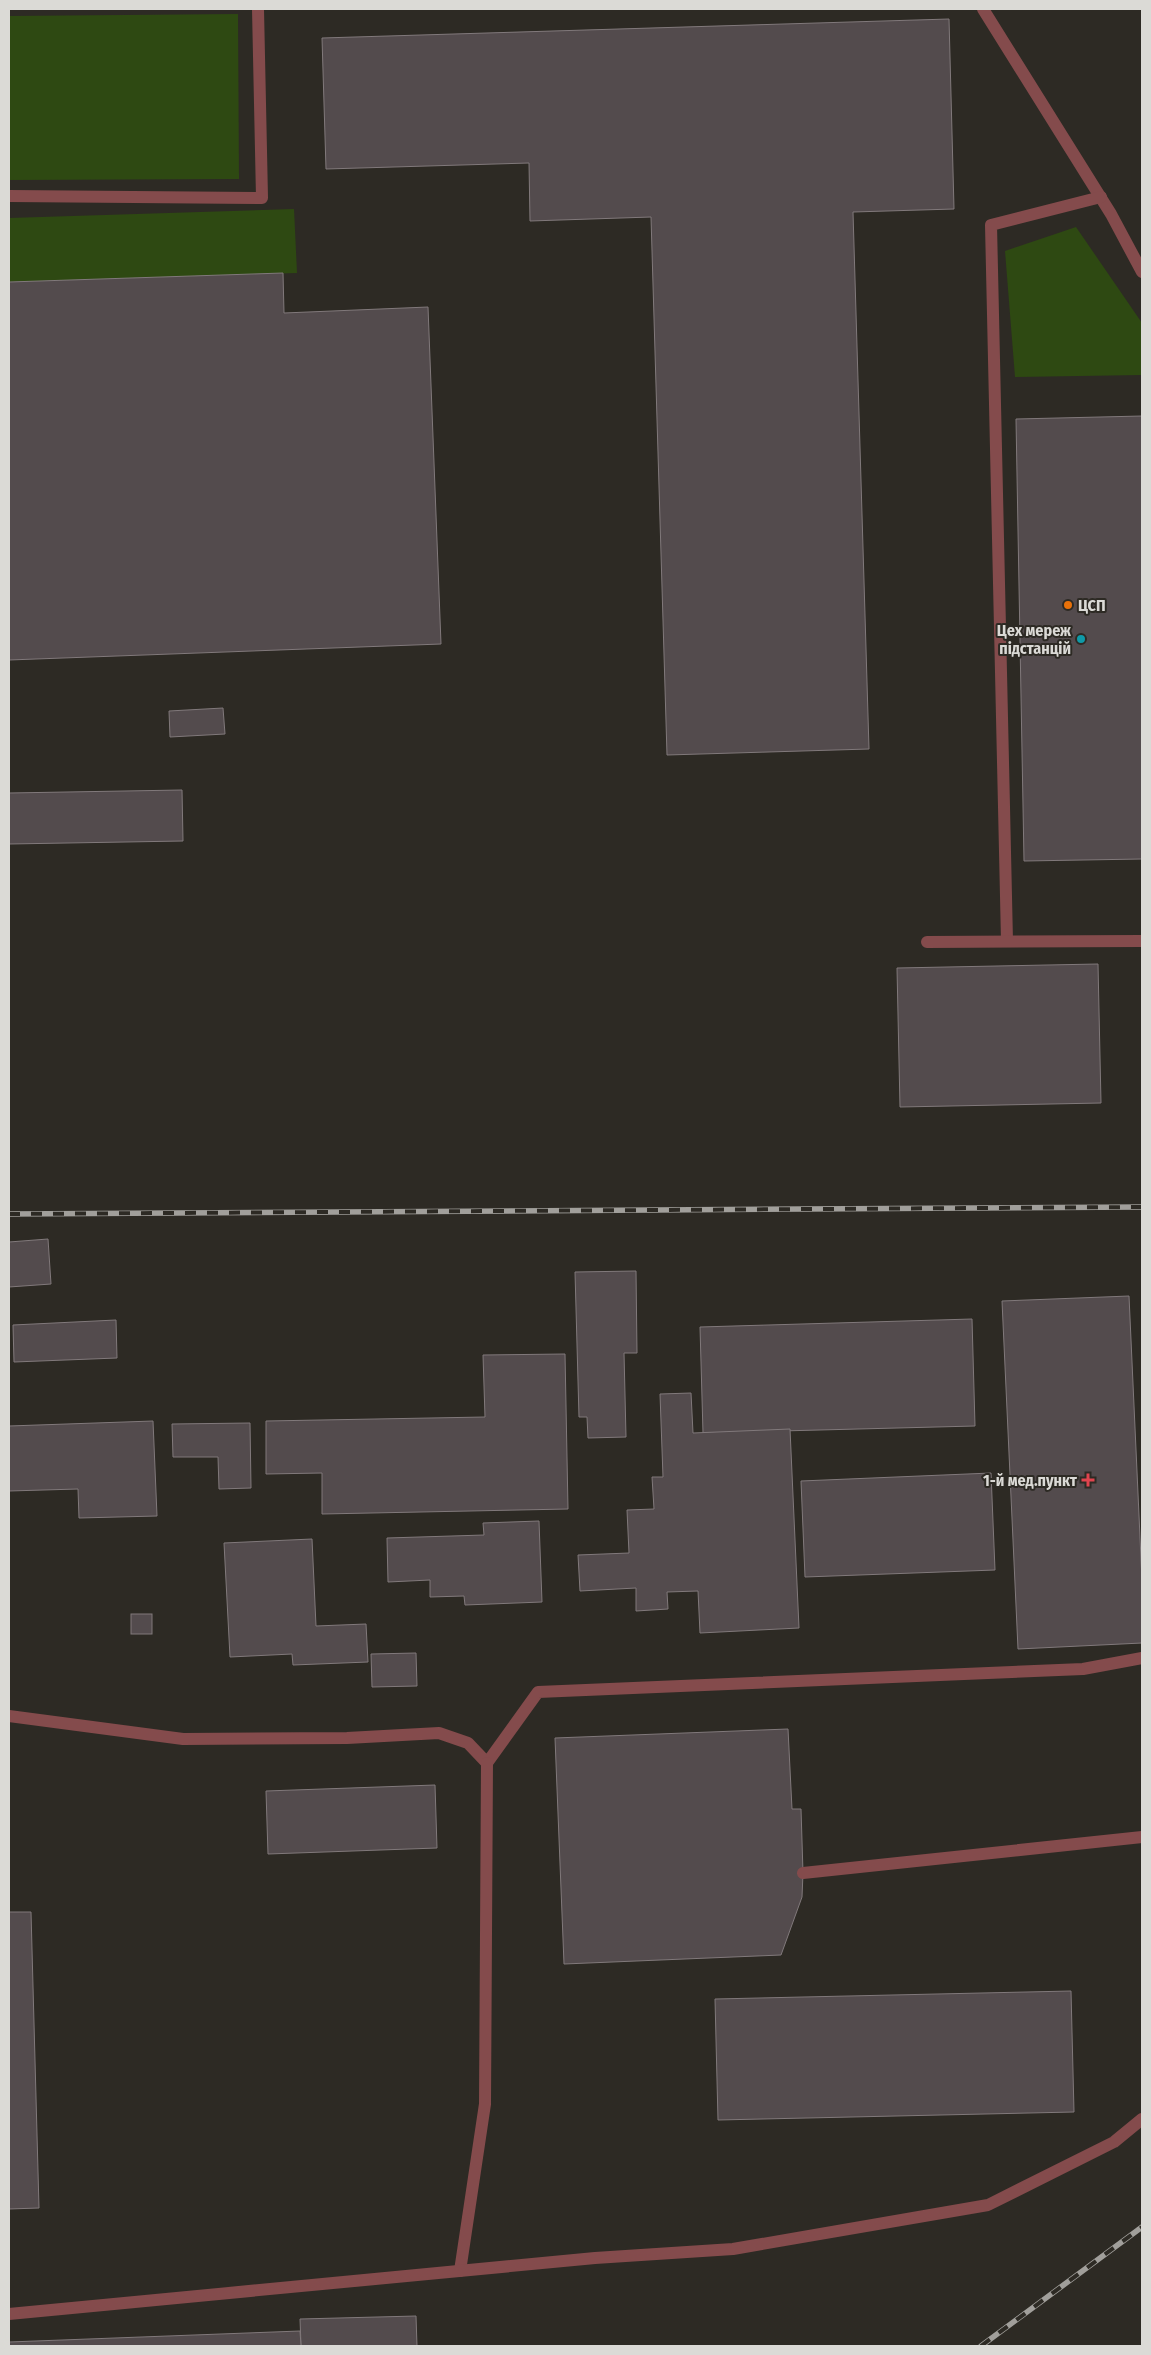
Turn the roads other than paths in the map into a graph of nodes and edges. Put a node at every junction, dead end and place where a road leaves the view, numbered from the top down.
1 (258, 9) edge
2 (984, 9) edge
3 (9, 196) edge
4 (1101, 197) junction
5 (1142, 272) edge
6 (1142, 941) edge
7 (927, 942) dead end
8 (1007, 942) junction
9 (1142, 1658) edge
10 (9, 1716) edge
11 (487, 1763) junction
12 (1142, 1837) edge
13 (803, 1873) dead end
14 (1142, 2119) edge
15 (460, 2271) junction
16 (9, 2314) edge

1 - 3 lane
2 - 4 lane
4 - 5 lane
4 - 8 lane
6 - 8 lane
7 - 8 lane
9 - 11 lane
10 - 11 lane
11 - 15 lane
12 - 13 lane
14 - 15 lane
15 - 16 lane

